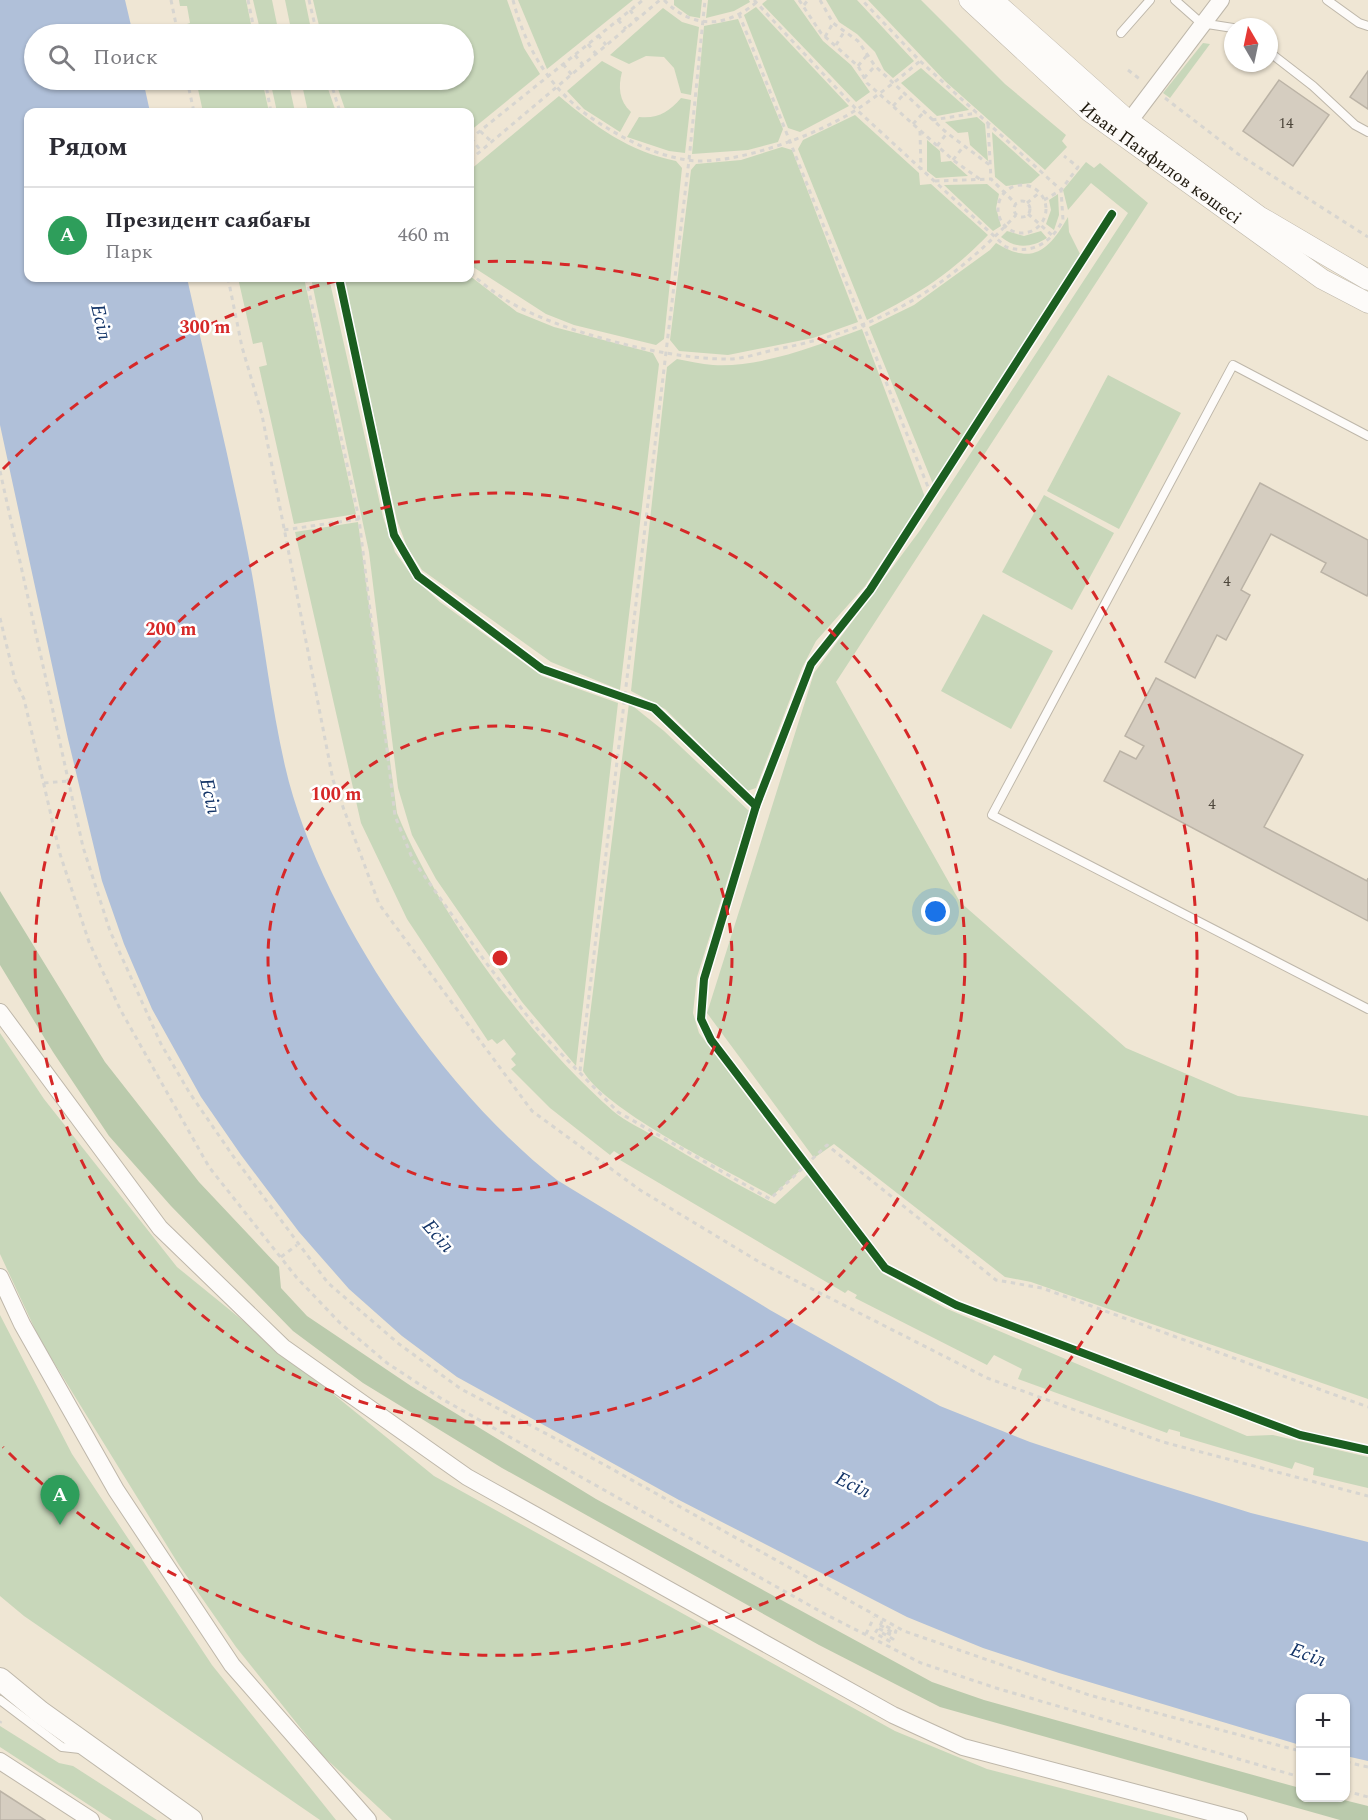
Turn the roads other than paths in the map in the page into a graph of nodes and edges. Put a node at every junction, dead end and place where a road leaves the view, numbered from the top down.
1 (969, 0) edge
2 (993, 0) edge
3 (1150, 0) edge
4 (1175, 0) edge
5 (1221, 0) edge
6 (1327, 0) edge
7 (1201, 23) junction
8 (1368, 26) edge
9 (1224, 27) edge
10 (1121, 33) dead end
11 (1278, 59) edge
12 (1125, 127) junction
13 (1368, 132) edge
14 (1368, 280) edge
15 (1368, 303) edge
16 (1368, 436) edge
17 (1368, 1009) edge
18 (0, 1012) edge
19 (0, 1277) edge
20 (0, 1679) edge
21 (0, 1700) edge
22 (92, 1750) junction
23 (0, 1761) edge
24 (91, 1820) edge
25 (191, 1820) edge
26 (368, 1820) edge
27 (1239, 1820) edge

1 - 12 street, Иван Панфилов көшесі
2 - 12 street, Иван Панфилов көшесі
3 - 10 lane
4 - 7 lane
5 - 7 street
6 - 8 lane
7 - 9 lane
7 - 12 street
11 - 13 lane
12 - 14 street, Иван Панфилов көшесі
12 - 15 street, Иван Панфилов көшесі
16 - 17 lane
18 - 27 street
19 - 26 street
20 - 22 main road
21 - 22 lane
22 - 25 main road
23 - 24 street

